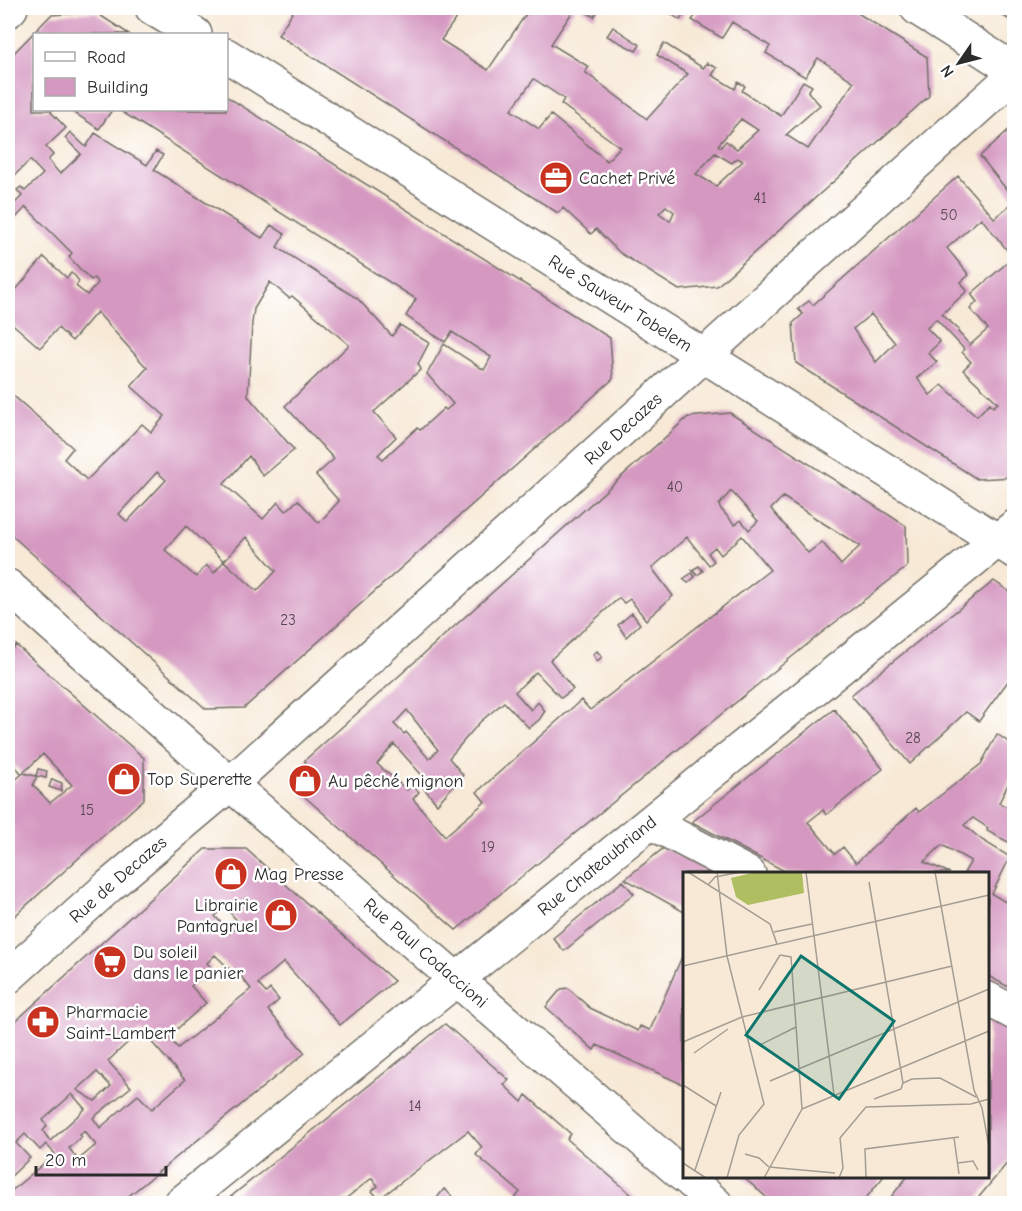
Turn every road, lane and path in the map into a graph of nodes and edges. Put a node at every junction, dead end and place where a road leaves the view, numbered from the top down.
1 (11, 8) edge
2 (152, 8) edge
3 (917, 8) edge
4 (8, 11) edge
5 (193, 33) edge
6 (228, 55) edge
7 (1014, 69) edge
8 (1014, 75) edge
9 (706, 357) junction
10 (1009, 539) edge
11 (8, 586) edge
12 (230, 784) junction
13 (652, 823) junction
14 (747, 872) edge
15 (8, 977) edge
16 (457, 980) junction
17 (989, 1000) edge
18 (1014, 1013) edge
19 (683, 1174) edge
20 (687, 1178) edge
21 (180, 1203) edge
22 (716, 1203) edge

1 - 4 street
2 - 5 street
3 - 7 street
6 - 9 street, Rue Sauveur Tobelem
8 - 9 street, Rue Decazes
9 - 10 street, Rue Sauveur Tobelem
9 - 12 street, Rue Decazes
10 - 13 street, Rue Chateaubriand
11 - 12 street, Rue Paul Codaccioni
12 - 15 street, Rue de Decazes
12 - 16 street, Rue Paul Codaccioni
13 - 14 street
13 - 16 street, Rue Chateaubriand
16 - 19 street, Rue Paul Codaccioni
16 - 21 street, Rue Chateaubriand
17 - 18 street
20 - 22 street, Rue Paul Codaccioni

